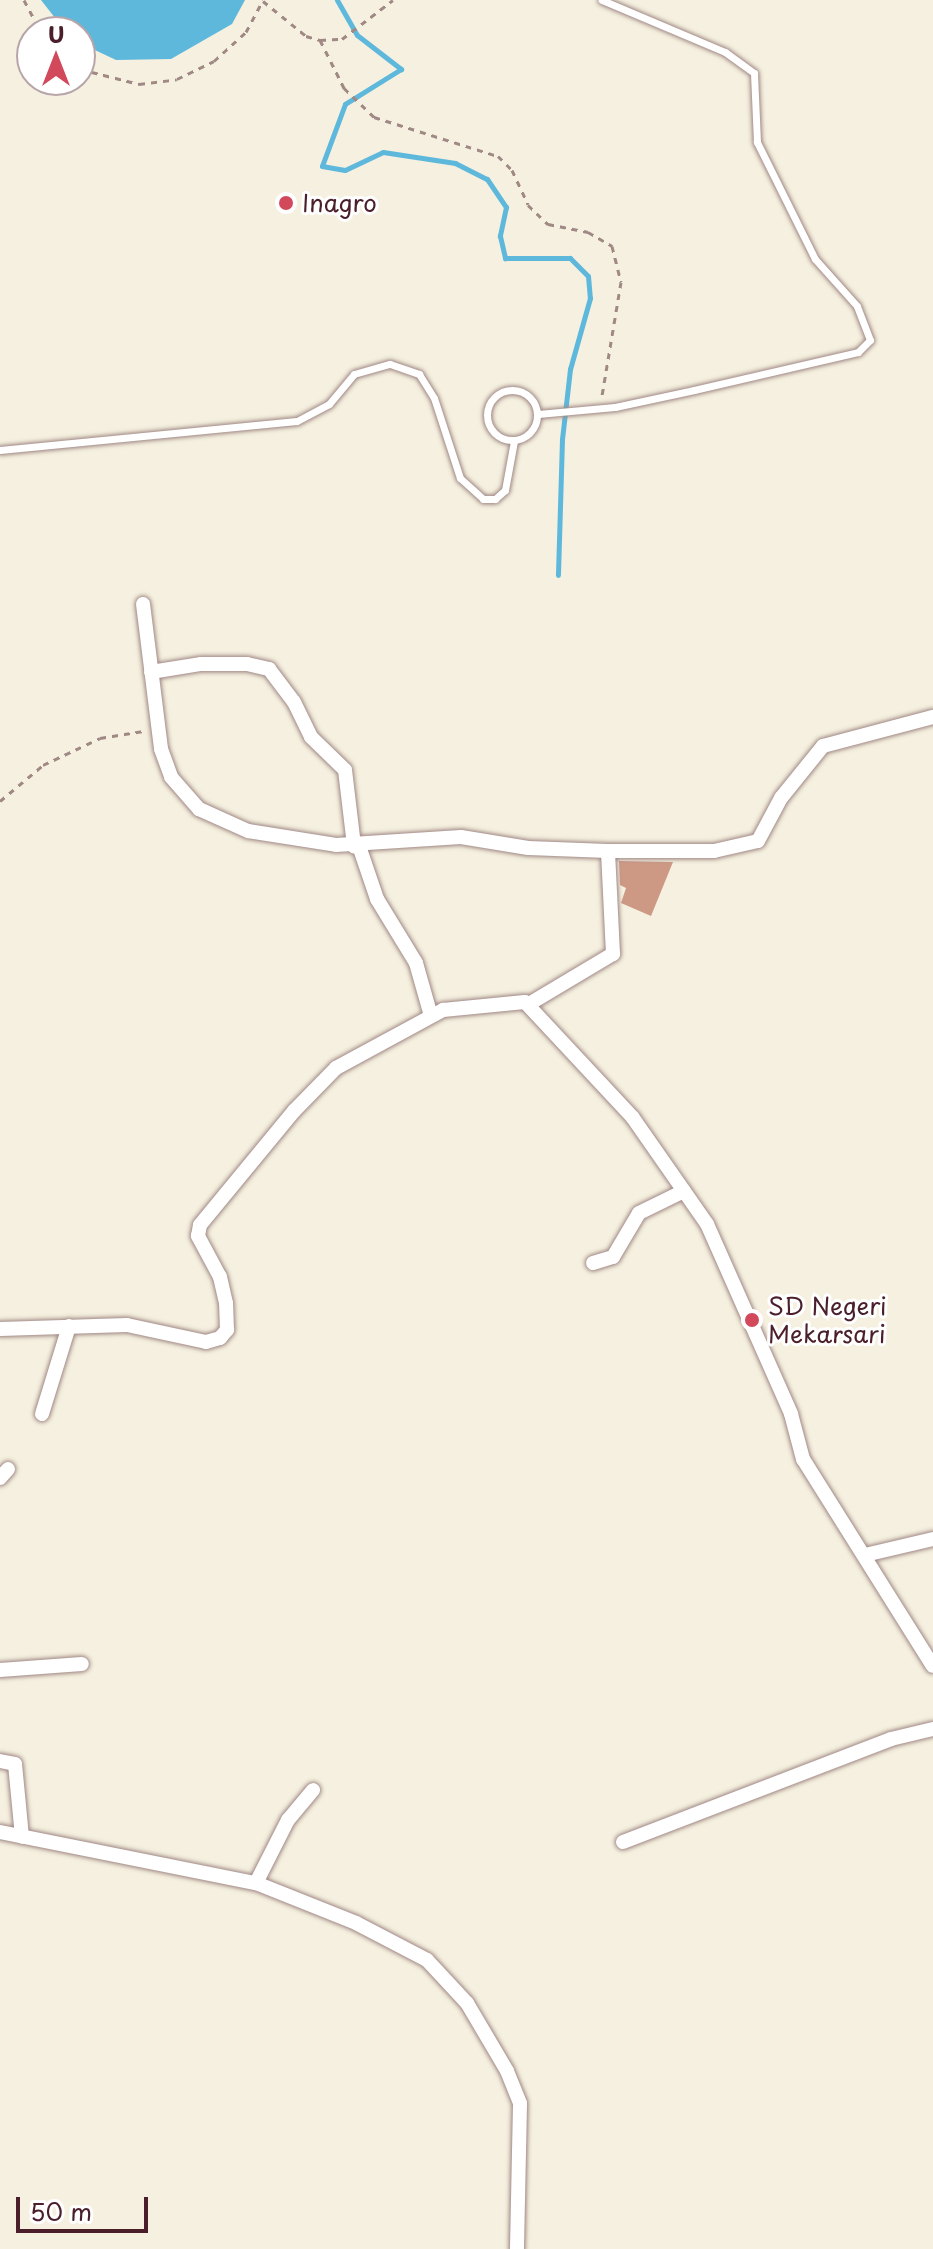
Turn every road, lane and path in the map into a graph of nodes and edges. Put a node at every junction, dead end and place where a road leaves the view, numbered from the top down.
1 (262, 0) edge
2 (393, 0) edge
3 (602, 0) edge
4 (320, 40) junction
5 (96, 73) edge
6 (602, 408) junction
7 (538, 414) junction
8 (514, 441) junction
9 (0, 450) edge
10 (143, 604) dead end
11 (151, 672) junction
12 (933, 717) edge
13 (158, 728) junction
14 (0, 801) edge
15 (357, 846) junction
16 (608, 851) junction
17 (529, 1004) junction
18 (431, 1016) junction
19 (684, 1191) junction
20 (593, 1263) dead end
21 (69, 1326) junction
22 (0, 1329) edge
23 (42, 1414) dead end
24 (933, 1539) edge
25 (865, 1555) junction
26 (82, 1664) dead end
27 (933, 1666) edge
28 (0, 1670) edge
29 (933, 1729) edge
30 (0, 1761) edge
31 (313, 1790) dead end
32 (0, 1832) edge
33 (22, 1837) junction
34 (623, 1842) dead end
35 (256, 1883) junction
36 (517, 2249) edge

1 - 4 path
1 - 5 path
2 - 4 path
3 - 6 lane
4 - 6 path
6 - 7 lane
7 - 8 lane
7 - 8 lane
8 - 9 lane
10 - 11 street
11 - 13 street
11 - 15 street
12 - 16 street
13 - 14 path
13 - 15 street
15 - 16 street
15 - 18 street
16 - 17 street
17 - 18 street
17 - 19 street
18 - 21 street
19 - 20 street
19 - 25 street
21 - 22 street
21 - 23 street
24 - 25 street
25 - 27 street
26 - 28 street
29 - 34 street
30 - 33 street
31 - 35 street
32 - 33 street
33 - 35 street
35 - 36 street

